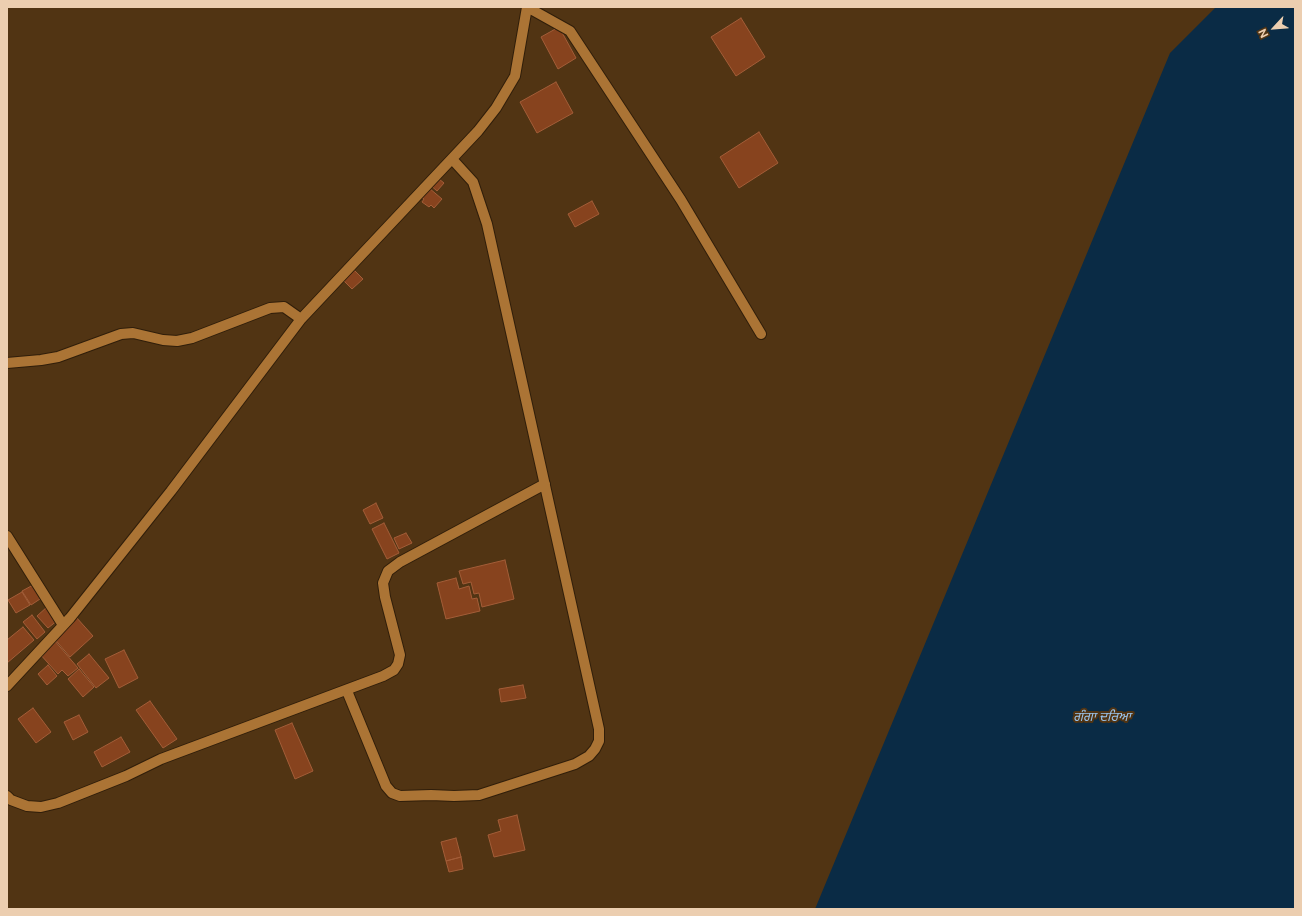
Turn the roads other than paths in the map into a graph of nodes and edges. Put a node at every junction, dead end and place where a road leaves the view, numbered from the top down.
1 (527, 7) edge
2 (452, 159) junction
3 (301, 319) junction
4 (761, 334) dead end
5 (7, 363) edge
6 (545, 484) junction
7 (7, 536) edge
8 (63, 625) junction
9 (7, 686) edge
10 (347, 691) junction
11 (7, 796) edge

1 - 2 street
1 - 4 street
2 - 3 street
2 - 6 street
3 - 5 street
3 - 8 street
6 - 10 street
6 - 10 street
7 - 8 street
8 - 9 street
10 - 11 street

